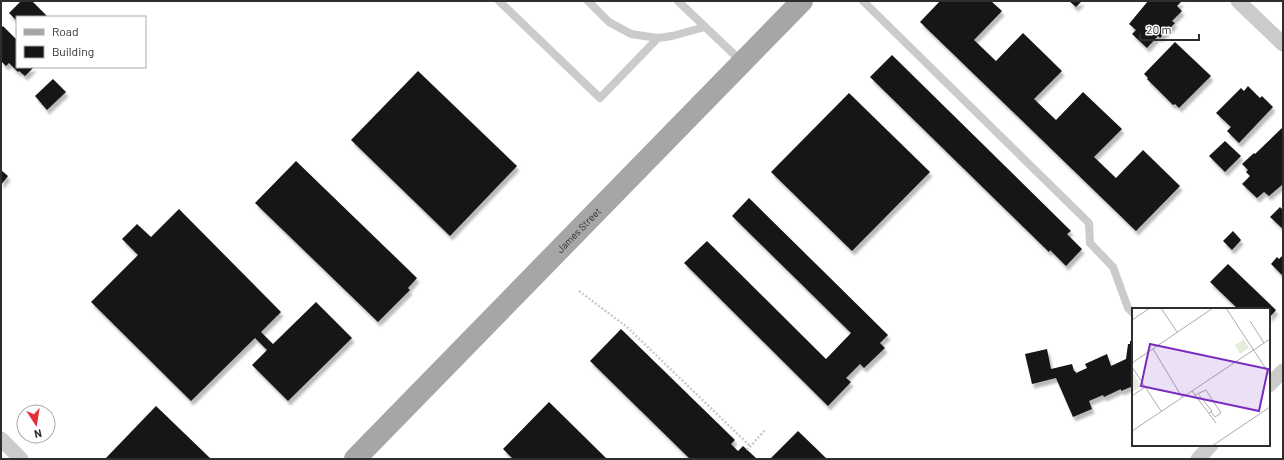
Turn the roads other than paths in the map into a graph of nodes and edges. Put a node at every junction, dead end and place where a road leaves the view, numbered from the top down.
1 (499, 1) edge
2 (588, 1) edge
3 (678, 1) edge
4 (802, 1) edge
5 (863, 1) edge
6 (1239, 1) edge
7 (705, 27) junction
8 (658, 38) junction
9 (1283, 44) edge
10 (742, 62) junction
11 (1132, 312) edge
12 (1283, 370) edge
13 (1270, 384) edge
14 (1, 439) edge
15 (1210, 446) edge
16 (22, 459) edge
17 (355, 459) edge
18 (1198, 459) edge

1 - 8 lane
2 - 8 lane
3 - 7 lane
4 - 10 main road, James Street
5 - 11 lane
6 - 9 street
7 - 8 lane
7 - 10 lane
10 - 17 main road, James Street
12 - 13 street
14 - 16 street
15 - 18 street

